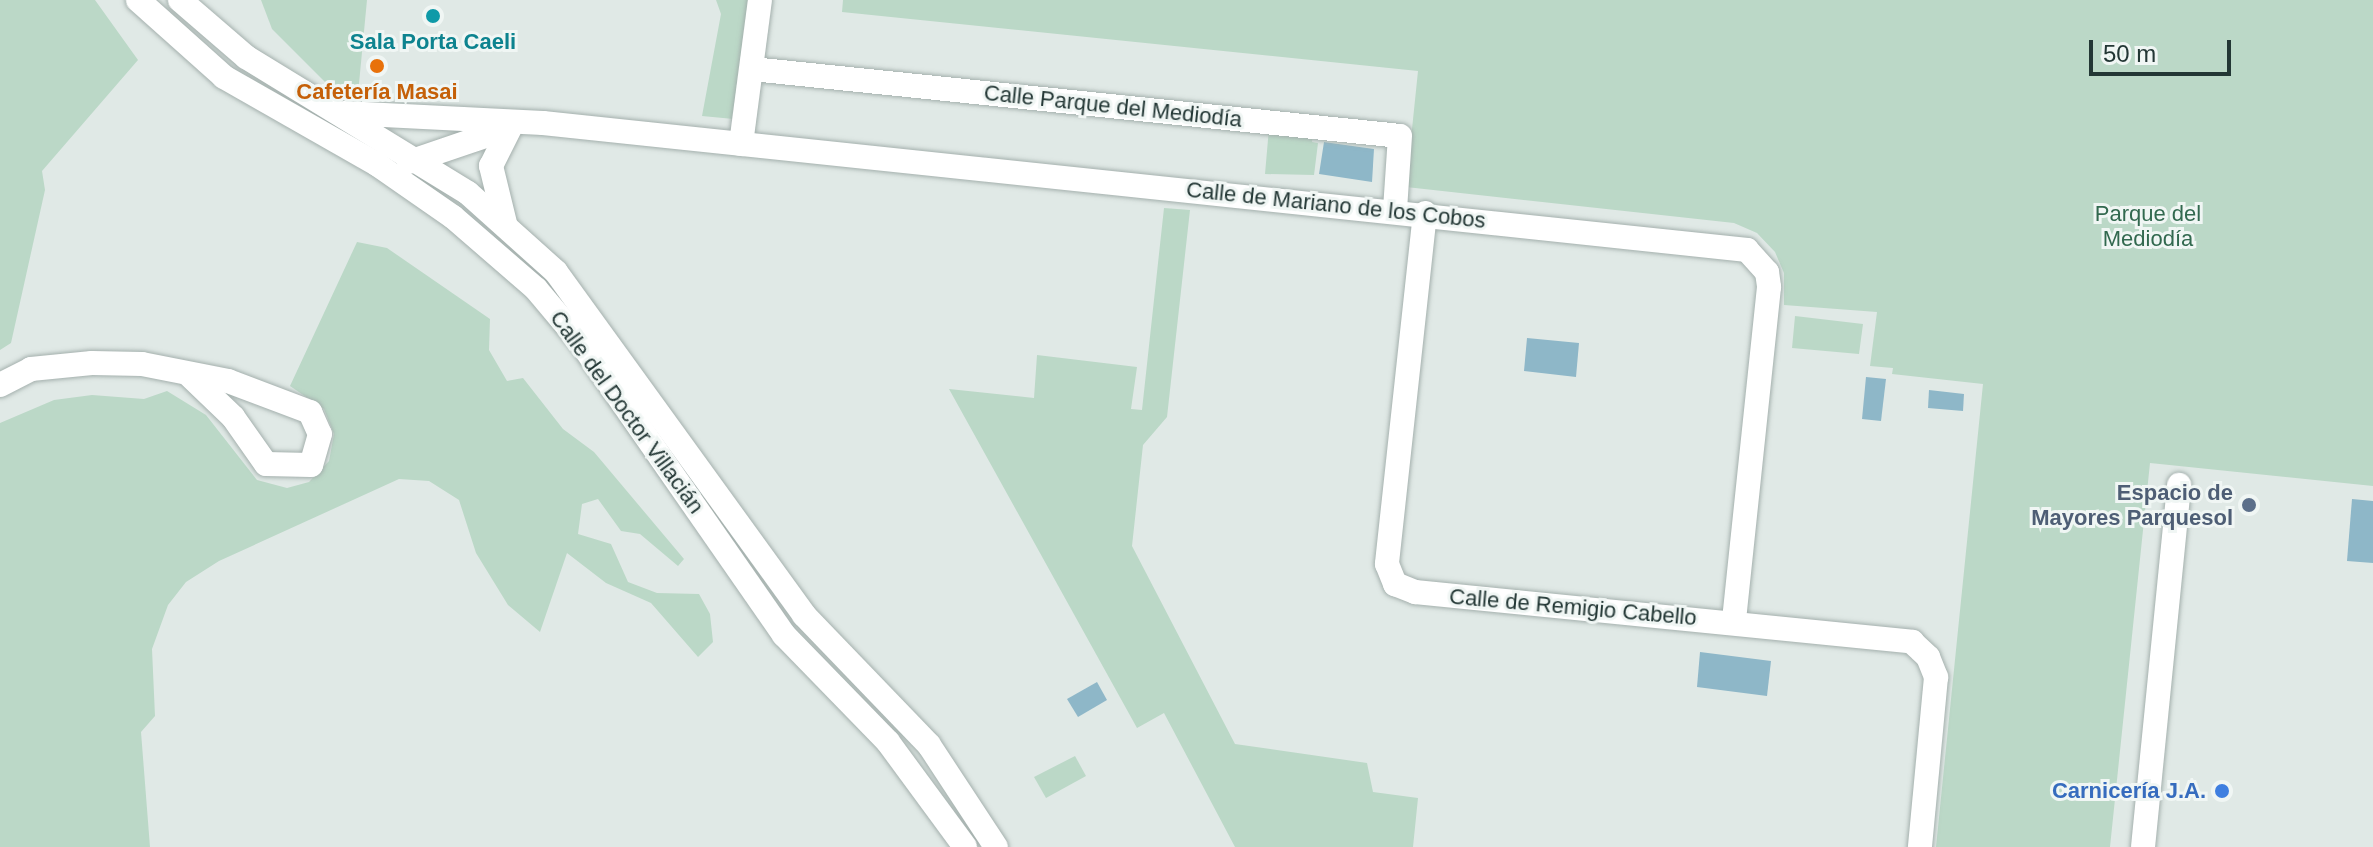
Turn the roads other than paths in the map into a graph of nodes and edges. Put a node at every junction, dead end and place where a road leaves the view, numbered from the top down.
1 (138, 0) edge
2 (180, 0) edge
3 (760, 0) edge
4 (752, 69) junction
5 (344, 113) junction
6 (465, 123) junction
7 (543, 123) junction
8 (510, 128) junction
9 (741, 144) junction
10 (410, 158) junction
11 (378, 165) junction
12 (491, 166) junction
13 (410, 188) junction
14 (1395, 210) junction
15 (1425, 213) junction
16 (505, 223) junction
17 (188, 374) junction
18 (0, 385) edge
19 (2179, 485) dead end
20 (1734, 622) junction
21 (965, 847) edge
22 (996, 847) edge
23 (1920, 847) edge
24 (2143, 847) edge

1 - 11 street, Calle del Doctor Villacián
2 - 5 street, Calle del Doctor Villacián
3 - 4 street
4 - 9 street
4 - 14 street, Calle Parque del Mediodía
5 - 6 street, Calle de Mariano de los Cobos
5 - 10 street, Calle del Doctor Villacián
6 - 7 street, Calle de Mariano de los Cobos
6 - 8 street, Calle de Mariano de los Cobos
6 - 10 street, Calle de Mariano de los Cobos
6 - 10 street, Calle de Mariano de los Cobos
6 - 12 street
7 - 8 street, Calle de Mariano de los Cobos
7 - 9 street, Calle de Mariano de los Cobos
8 - 12 street
9 - 14 street, Calle de Mariano de los Cobos
10 - 11 street, Calle de Mariano de los Cobos
10 - 13 street
10 - 16 street, Calle del Doctor Villacián
11 - 13 street, Calle del Doctor Villacián
12 - 16 street
13 - 21 street, Calle del Doctor Villacián
14 - 15 street, Calle de Mariano de los Cobos
15 - 20 street, Calle de Mariano de los Cobos
15 - 20 street, Calle de Remigio Cabello
16 - 22 street, Calle del Doctor Villacián
17 - 17 street
17 - 18 street
19 - 24 street
20 - 23 street, Calle de Remigio Cabello

